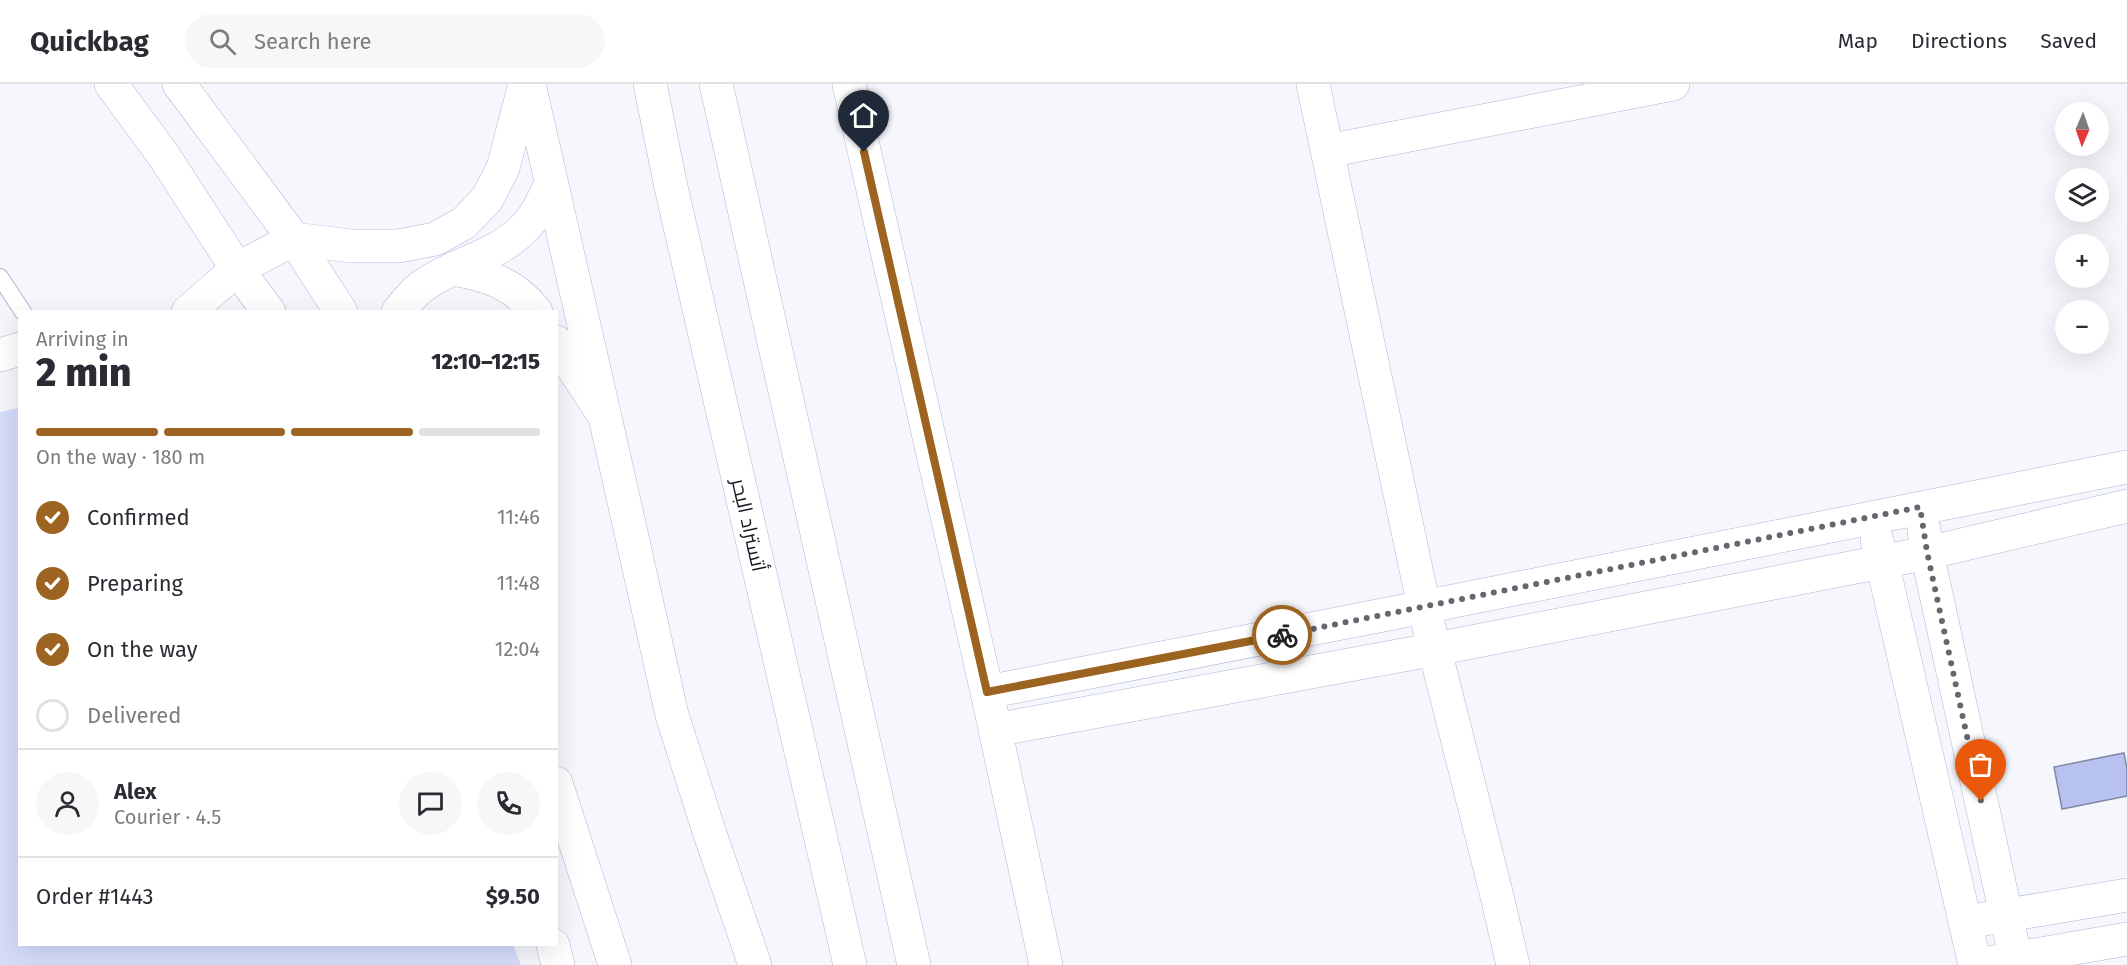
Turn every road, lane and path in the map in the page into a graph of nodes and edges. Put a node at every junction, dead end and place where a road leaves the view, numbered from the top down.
1 (111, 84) edge
2 (179, 84) edge
3 (527, 84) edge
4 (650, 84) edge
5 (716, 84) edge
6 (849, 84) edge
7 (1313, 84) edge
8 (1673, 84) edge
9 (1327, 151) junction
10 (551, 183) junction
11 (294, 239) junction
12 (237, 269) junction
13 (453, 270) junction
14 (0, 277) edge
15 (22, 310) edge
16 (190, 310) edge
17 (268, 310) edge
18 (340, 310) edge
19 (400, 310) edge
20 (534, 310) edge
21 (558, 345) edge
22 (18, 350) edge
23 (0, 355) edge
24 (605, 417) junction
25 (2127, 467) edge
26 (2127, 506) edge
27 (1920, 507) junction
28 (1872, 518) junction
29 (1927, 552) junction
30 (1881, 561) junction
31 (1424, 608) junction
32 (1436, 649) junction
33 (987, 692) junction
34 (995, 730) junction
35 (558, 789) edge
36 (2127, 895) edge
37 (2006, 915) junction
38 (1966, 923) junction
39 (2127, 939) edge
40 (553, 946) edge
41 (2016, 961) edge
42 (558, 965) edge
43 (615, 965) edge
44 (755, 965) edge
45 (850, 965) edge
46 (914, 965) edge
47 (1046, 965) edge
48 (1512, 965) edge
49 (1975, 965) edge
50 (1981, 965) edge

1 - 12 main road
2 - 11 main road
3 - 10 main road
3 - 11 main road
4 - 45 main road, أتستراد البحر
5 - 46 main road
6 - 33 main road
7 - 9 main road
8 - 9 main road
9 - 31 main road
10 - 13 main road
10 - 24 main road
11 - 12 main road
11 - 18 main road
12 - 16 main road
12 - 17 main road
13 - 19 main road
13 - 20 main road
14 - 15 lane
21 - 24 main road
22 - 23 main road
24 - 44 main road
25 - 27 main road
26 - 29 main road
27 - 28 main road
27 - 29 main road
28 - 30 main road
28 - 31 main road
29 - 30 main road
29 - 37 main road
30 - 32 main road
30 - 38 main road
31 - 32 main road
31 - 33 main road
32 - 34 main road
32 - 48 main road
33 - 34 main road
34 - 47 main road
35 - 43 main road
36 - 37 main road
37 - 38 main road
37 - 41 main road
38 - 49 main road
39 - 41 main road
40 - 42 main road
41 - 50 main road

